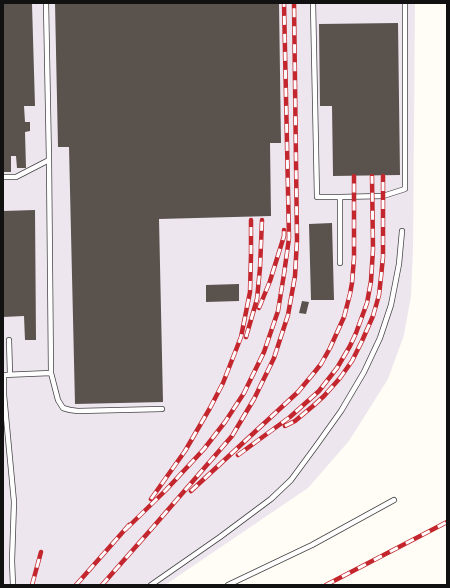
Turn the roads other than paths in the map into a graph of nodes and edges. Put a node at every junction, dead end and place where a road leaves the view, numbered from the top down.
1 (46, 3) edge
2 (313, 3) edge
3 (405, 3) edge
4 (49, 160) junction
5 (3, 177) edge
6 (340, 197) junction
7 (402, 231) dead end
8 (340, 263) dead end
9 (9, 340) dead end
10 (51, 373) junction
11 (10, 374) junction
12 (3, 375) edge
13 (162, 409) dead end
14 (394, 500) dead end
15 (13, 585) edge
16 (151, 585) edge
17 (228, 585) edge

1 - 4 lane
2 - 6 lane
3 - 6 lane
4 - 5 lane
4 - 10 lane
6 - 8 lane
7 - 16 lane
9 - 11 lane
10 - 11 lane
10 - 13 lane
11 - 12 lane
12 - 15 lane
14 - 17 lane

